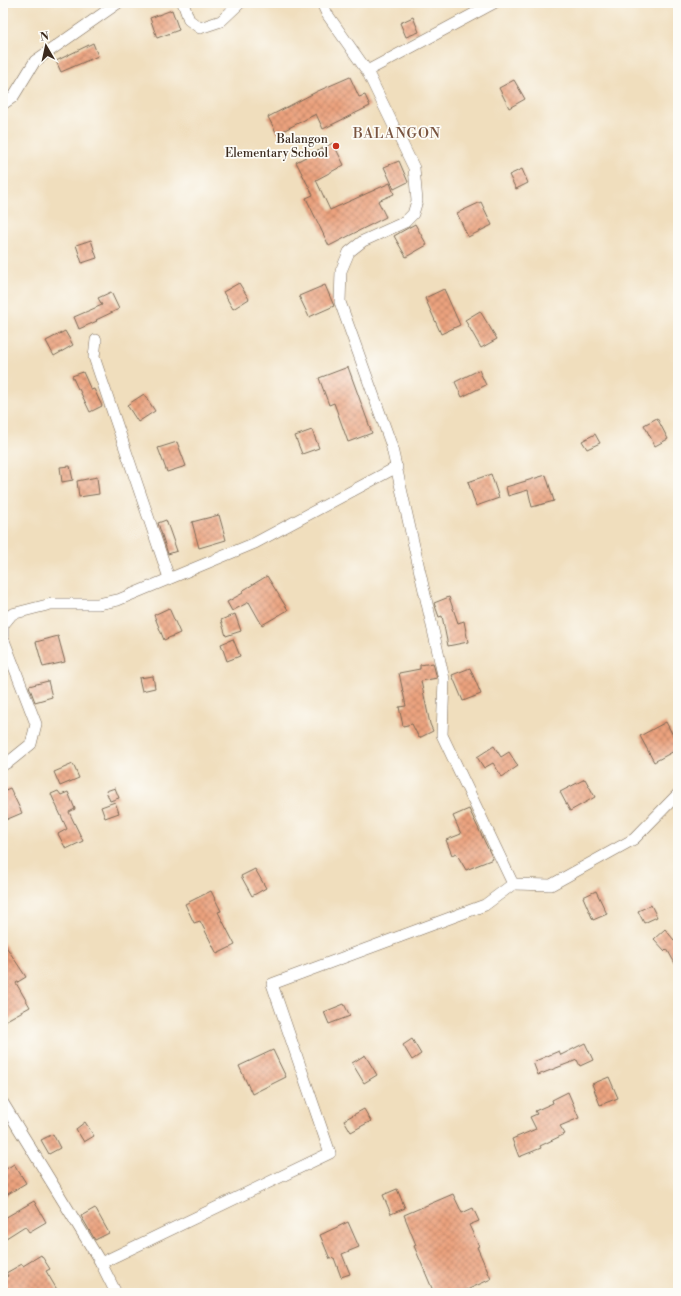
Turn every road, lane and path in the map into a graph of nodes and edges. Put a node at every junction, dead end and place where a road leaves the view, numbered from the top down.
1 (118, 3) edge
2 (183, 3) edge
3 (240, 3) edge
4 (322, 3) edge
5 (494, 3) edge
6 (367, 71) junction
7 (3, 104) edge
8 (96, 340) dead end
9 (397, 467) junction
10 (169, 578) junction
11 (3, 765) edge
12 (678, 794) edge
13 (513, 884) junction
14 (3, 1103) edge
15 (101, 1263) junction
16 (116, 1293) edge

1 - 7 street
2 - 3 street
4 - 6 street
5 - 6 street
6 - 9 street
8 - 10 street
9 - 10 street
9 - 13 street
10 - 11 street
12 - 13 street
13 - 15 street
14 - 15 street
15 - 16 street

